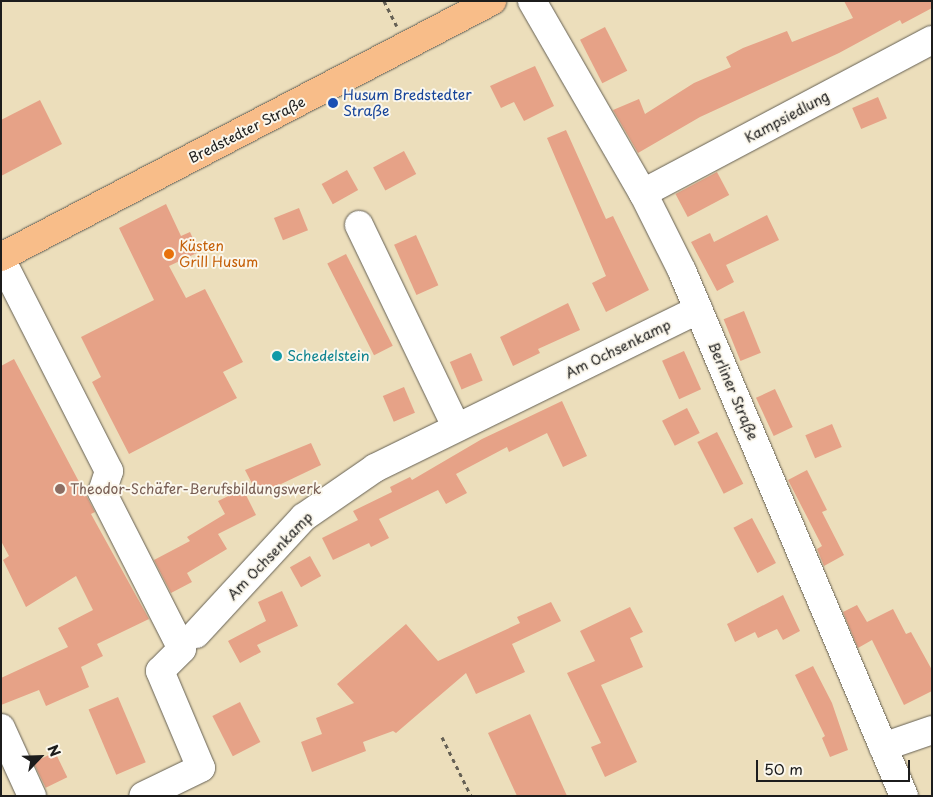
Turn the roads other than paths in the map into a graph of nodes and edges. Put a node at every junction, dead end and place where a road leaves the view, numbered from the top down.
1 (492, 1) edge
2 (532, 1) edge
3 (932, 40) edge
4 (643, 193) junction
5 (359, 225) dead end
6 (1, 258) edge
7 (698, 310) junction
8 (456, 427) junction
9 (189, 641) junction
10 (1, 728) edge
11 (932, 730) edge
12 (883, 747) junction
13 (32, 796) edge
14 (143, 796) edge
15 (904, 796) edge

1 - 6 main road, Bredstedter Straße
2 - 4 street, Berliner Straße
3 - 4 street, Kampsiedlung
4 - 7 street, Berliner Straße
5 - 8 street
6 - 9 street
7 - 8 street, Am Ochsenkamp
7 - 12 street, Berliner Straße
8 - 9 street, Am Ochsenkamp
9 - 14 street, Am Ochsenkamp
10 - 13 street
11 - 12 street
12 - 15 street, Berliner Straße

